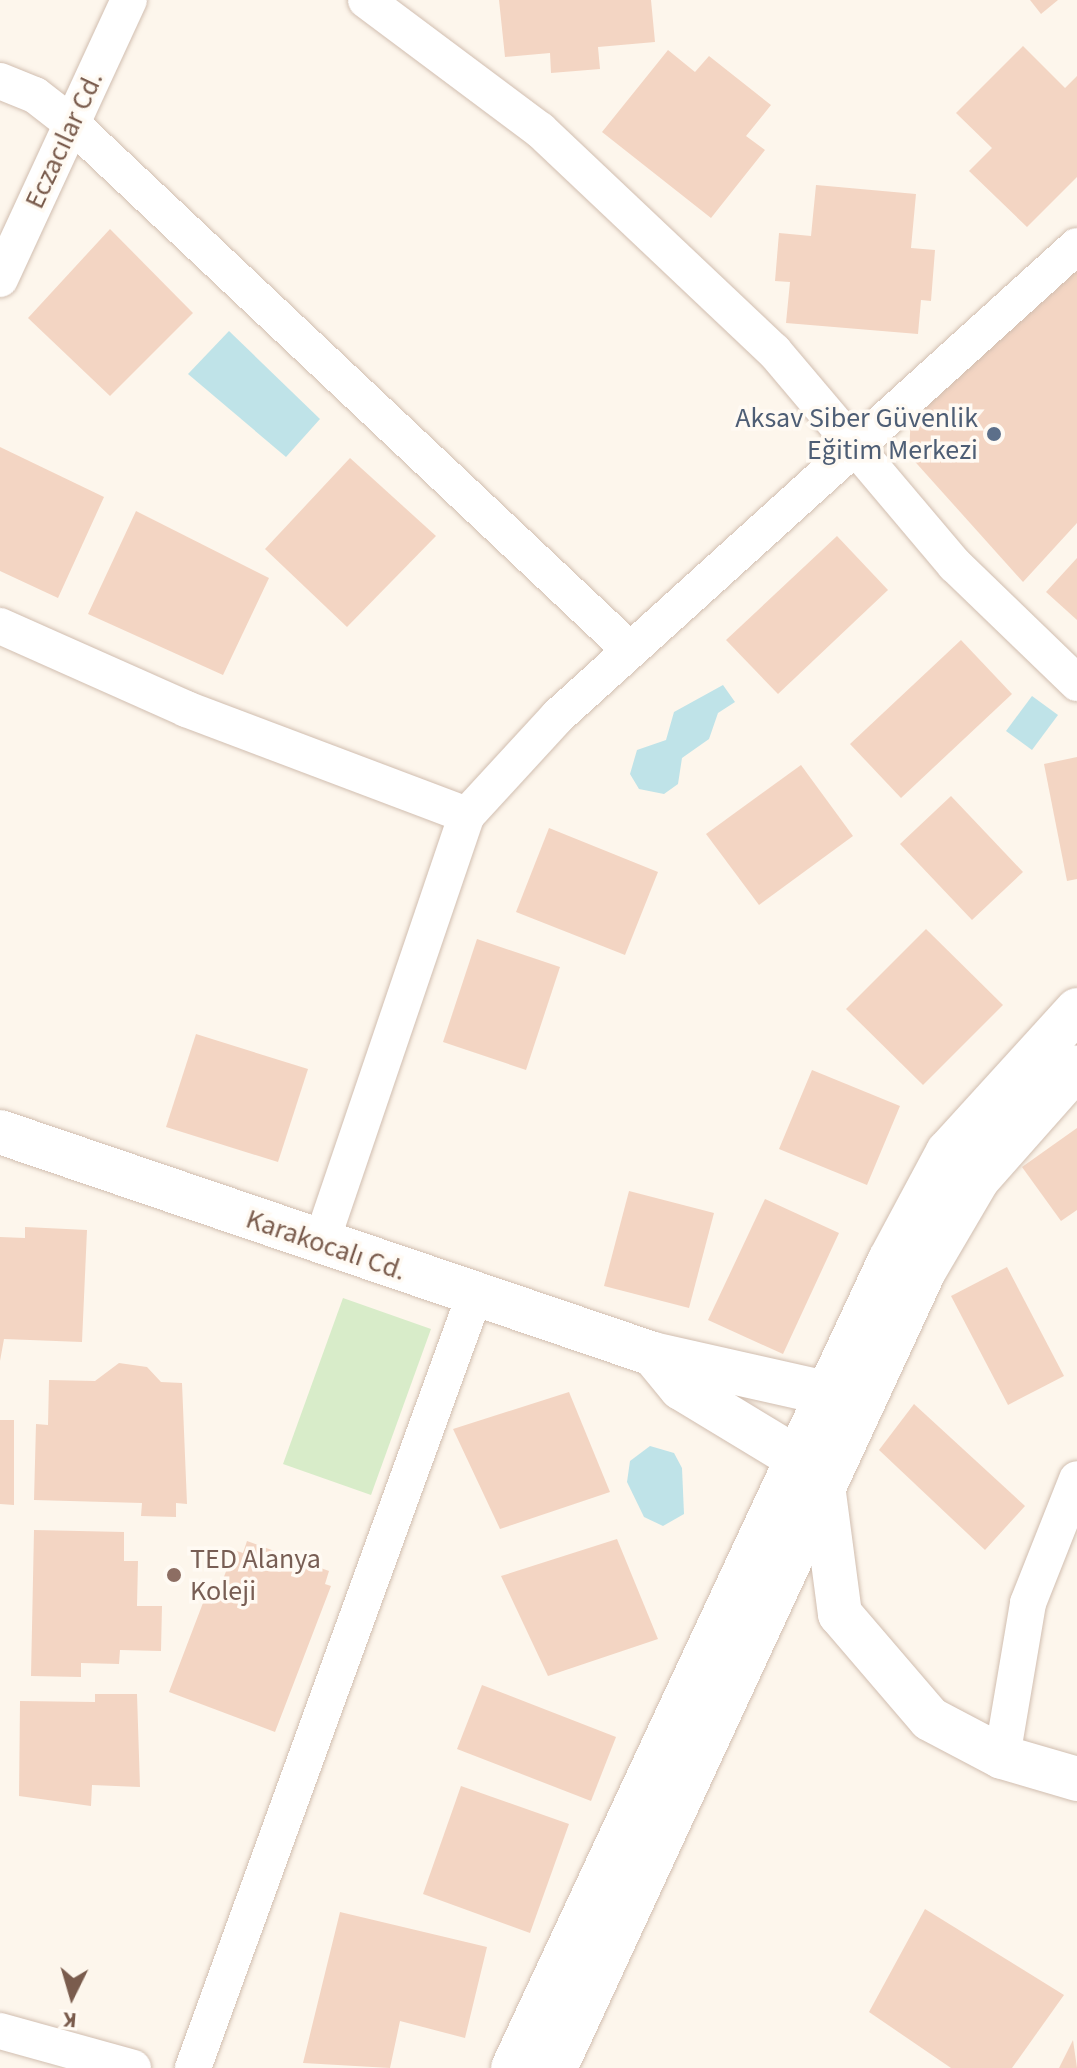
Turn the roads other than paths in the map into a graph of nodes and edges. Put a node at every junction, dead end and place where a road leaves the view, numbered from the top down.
1 (129, 0) edge
2 (366, 0) edge
3 (0, 81) edge
4 (71, 123) junction
5 (1077, 246) edge
6 (0, 279) edge
7 (857, 452) junction
8 (0, 626) edge
9 (630, 650) junction
10 (1077, 683) edge
11 (467, 815) junction
12 (1077, 1010) edge
13 (1077, 1067) edge
14 (0, 1132) edge
15 (321, 1243) junction
16 (474, 1297) junction
17 (653, 1354) junction
18 (842, 1408) junction
19 (812, 1476) junction
20 (1077, 1479) edge
21 (1002, 1757) junction
22 (1077, 1779) edge
23 (0, 2031) edge
24 (133, 2068) edge
25 (193, 2068) edge
26 (513, 2068) edge
27 (555, 2068) edge

1 - 4 street, Eczacılar Cd.
2 - 7 street
3 - 4 street
4 - 6 street, Eczacılar Cd.
4 - 9 street
5 - 7 street
7 - 9 street
7 - 10 street
8 - 11 street
9 - 11 street
11 - 15 street
12 - 18 street
13 - 18 street
14 - 15 street, Karakocalı Cd.
15 - 16 street, Karakocalı Cd.
16 - 17 street, Karakocalı Cd.
16 - 25 street
17 - 18 street, Karakocalı Cd.
17 - 19 street
18 - 19 street
19 - 21 street
19 - 26 street
19 - 27 street
20 - 21 street
21 - 22 street
23 - 24 street

